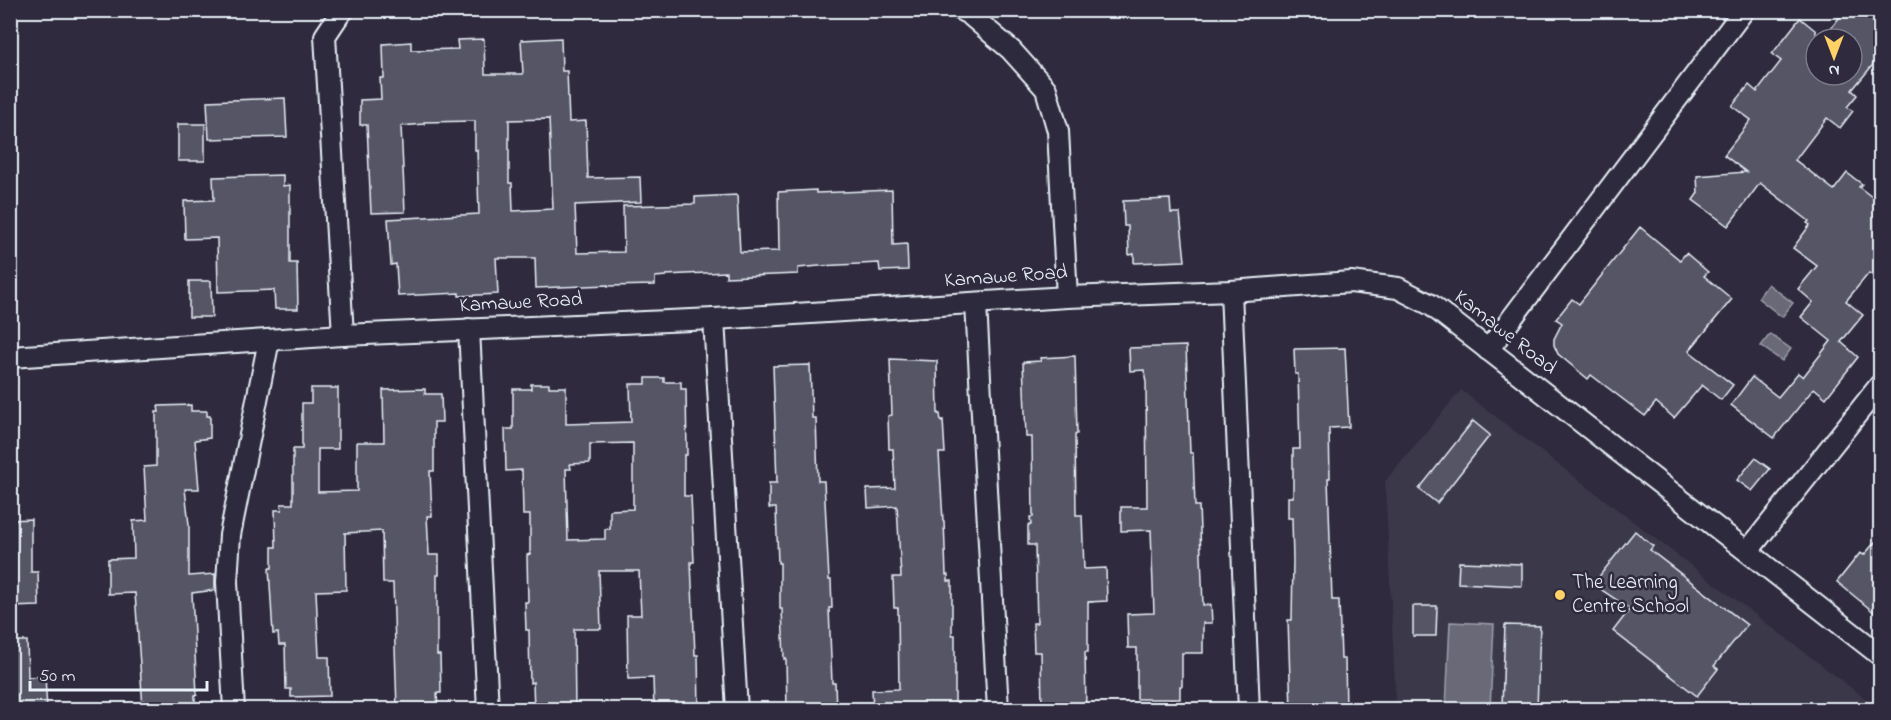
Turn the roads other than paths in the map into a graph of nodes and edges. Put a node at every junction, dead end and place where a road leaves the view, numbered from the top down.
1 (344, 10) edge
2 (961, 10) edge
3 (1744, 10) edge
4 (1232, 291) junction
5 (1067, 297) junction
6 (976, 304) junction
7 (714, 319) junction
8 (469, 329) junction
9 (343, 335) junction
10 (269, 340) junction
11 (1488, 350) junction
12 (10, 357) edge
13 (1881, 386) edge
14 (1748, 551) junction
15 (1881, 655) edge
16 (234, 710) edge
17 (488, 710) edge
18 (737, 710) edge
19 (998, 710) edge
20 (1249, 710) edge

1 - 9 street
2 - 5 street
3 - 11 street
4 - 5 street, Kamawe Road
4 - 11 street, Kamawe Road
4 - 20 street
5 - 6 street, Kamawe Road
6 - 7 street, Kamawe Road
6 - 19 street
7 - 8 street, Kamawe Road
7 - 18 street
8 - 9 street, Kamawe Road
8 - 17 street
9 - 10 street, Kamawe Road
10 - 12 street, Kamawe Road
10 - 16 street
11 - 14 street, Kamawe Road
13 - 14 street
14 - 15 street, Kamawe Road

